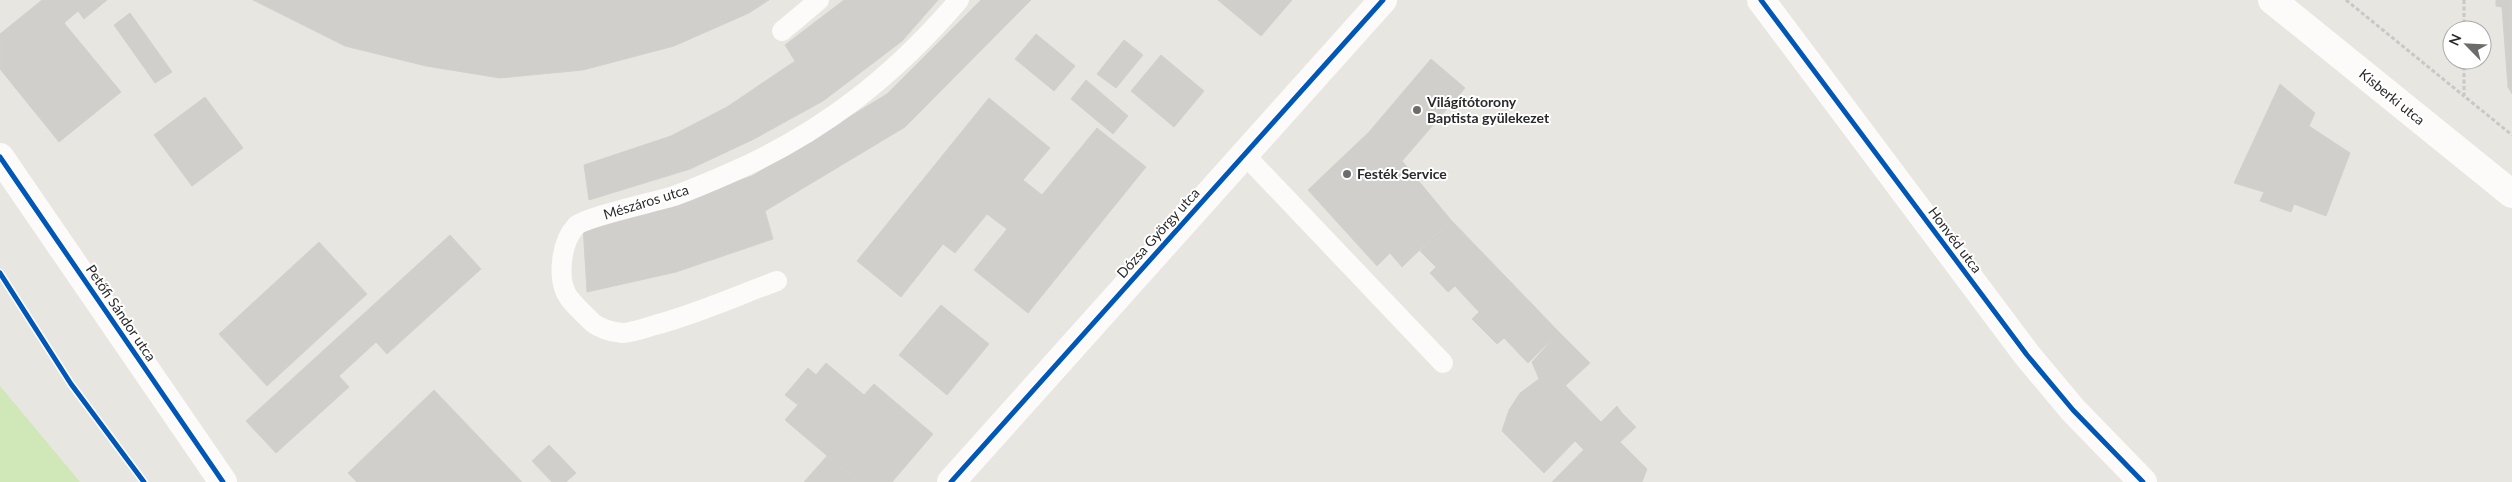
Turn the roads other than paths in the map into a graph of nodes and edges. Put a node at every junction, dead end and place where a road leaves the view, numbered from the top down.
1 (819, 0) edge
2 (959, 0) edge
3 (1383, 0) edge
4 (1761, 0) edge
5 (2272, 0) edge
6 (782, 31) dead end
7 (1244, 154) junction
8 (0, 157) edge
9 (2512, 194) edge
10 (777, 281) dead end
11 (1443, 363) dead end
12 (223, 482) edge
13 (951, 482) edge
14 (2143, 482) edge

1 - 6 lane
2 - 10 lane, Mészáros utca
3 - 7 street, Dózsa György utca
4 - 14 street, Honvéd utca
5 - 9 street, Kisberki utca
7 - 11 lane
7 - 13 street, Dózsa György utca
8 - 12 street, Petőfi Sándor utca

